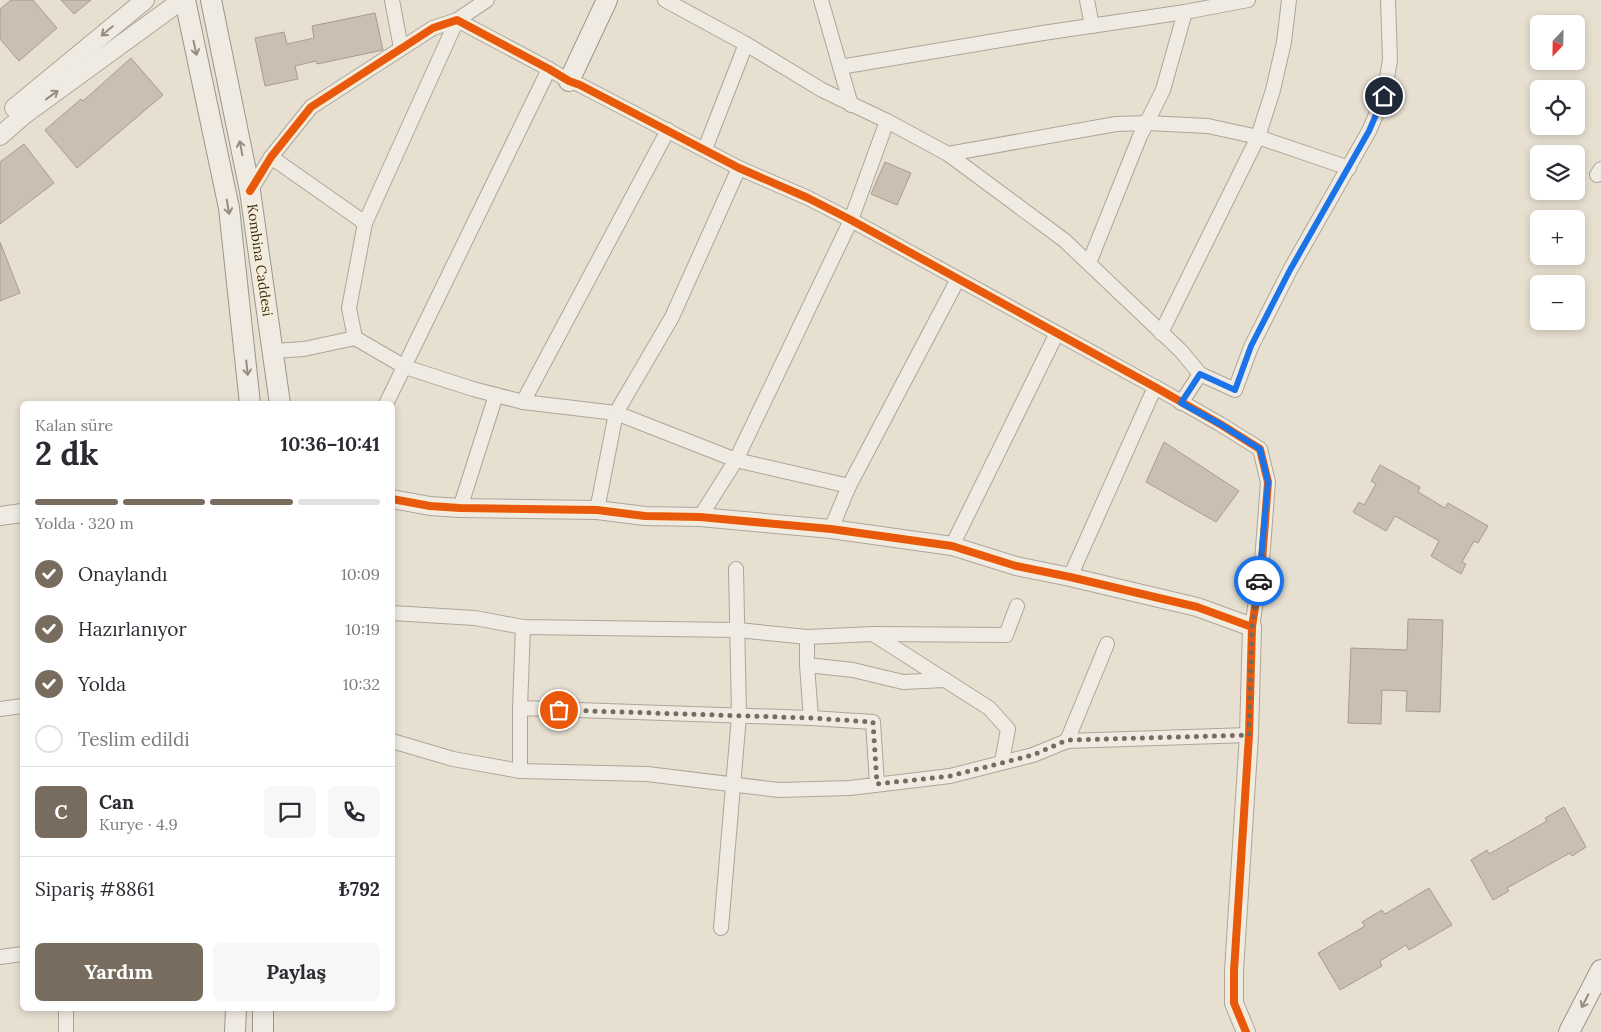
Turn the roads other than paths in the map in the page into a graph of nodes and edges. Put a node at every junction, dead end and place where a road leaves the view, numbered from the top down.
1 (145, 0) edge
2 (184, 0) edge
3 (211, 0) edge
4 (392, 0) edge
5 (487, 0) edge
6 (607, 0) edge
7 (665, 0) edge
8 (821, 0) edge
9 (1087, 0) edge
10 (1248, 0) edge
11 (1289, 0) edge
12 (1388, 0) edge
13 (1185, 12) junction
14 (457, 20) junction
15 (1092, 26) junction
16 (746, 44) junction
17 (401, 48) junction
18 (840, 67) junction
19 (549, 69) junction
20 (569, 82) junction
21 (851, 105) junction
22 (0, 120) edge
23 (887, 121) junction
24 (1147, 123) junction
25 (668, 130) junction
26 (0, 136) edge
27 (1258, 137) junction
28 (705, 149) junction
29 (948, 154) junction
30 (271, 157) junction
31 (739, 168) junction
32 (1348, 168) junction
33 (250, 191) junction
34 (851, 220) junction
35 (365, 223) junction
36 (1089, 263) junction
37 (958, 279) junction
38 (1161, 332) junction
39 (1057, 333) junction
40 (355, 338) junction
41 (273, 351) junction
42 (405, 367) junction
43 (1200, 374) junction
44 (1155, 387) junction
45 (496, 396) junction
46 (250, 401) edge
47 (280, 401) edge
48 (388, 401) edge
49 (523, 402) junction
50 (1181, 403) junction
51 (616, 413) junction
52 (736, 460) junction
53 (849, 486) junction
54 (395, 500) edge
55 (460, 508) junction
56 (597, 510) junction
57 (20, 513) edge
58 (0, 516) edge
59 (700, 516) junction
60 (831, 529) junction
61 (952, 546) junction
62 (736, 569) dead end
63 (1070, 577) junction
64 (1017, 606) dead end
65 (395, 613) edge
66 (522, 627) junction
67 (1252, 628) junction
68 (738, 630) junction
69 (873, 634) junction
70 (806, 637) junction
71 (1107, 644) dead end
72 (806, 665) junction
73 (945, 680) junction
74 (20, 706) edge
75 (520, 708) junction
76 (0, 709) edge
77 (739, 716) junction
78 (811, 718) junction
79 (1249, 735) junction
80 (1067, 740) junction
81 (395, 742) edge
82 (1002, 762) junction
83 (520, 771) junction
84 (734, 784) junction
85 (877, 784) junction
86 (721, 928) dead end
87 (20, 954) edge
88 (0, 957) edge
89 (1601, 970) edge
90 (66, 1011) edge
91 (236, 1011) edge
92 (263, 1011) edge
93 (66, 1032) edge
94 (235, 1032) edge
95 (263, 1032) edge
96 (1246, 1032) edge
97 (1570, 1032) edge

1 -> 22 street
26 -> 2 street
2 -> 46 main road, Kombina Caddesi
33 -> 3 main road, Kombina Caddesi
4 - 17 street
5 - 14 street
6 - 20 main road
7 - 16 street
8 - 18 street
9 - 15 street
10 - 13 street
11 - 27 street
12 - 32 street
13 - 15 street
13 - 24 street
14 - 17 street
14 - 19 street
14 - 35 street
15 - 18 street
16 - 21 street
16 - 28 street
17 - 30 street
18 - 21 street
19 - 20 street
19 - 42 street
20 - 25 street
21 - 23 street
23 - 29 street
23 - 34 street
24 - 27 street
24 - 29 street
24 - 36 street
25 - 28 street
25 - 49 street
27 - 32 street
27 - 38 street
28 - 31 street
29 - 36 street
30 - 33 street
30 - 35 street
31 - 34 street
31 - 51 street
32 - 43 street
33 - 41 main road, Kombina Caddesi
34 - 37 street
34 - 52 street
35 - 40 street
36 - 38 street
37 - 39 street
37 - 53 street
38 - 43 street
39 - 44 street
39 - 61 street
40 - 41 street
40 - 42 street
41 - 47 main road, Kombina Caddesi
42 - 45 street
42 - 48 street
43 - 50 street
44 - 50 street
44 - 63 street
45 - 49 street
45 - 55 street
49 - 51 street
50 - 67 street
51 - 52 street
51 - 56 street
52 - 53 street
52 - 59 street
53 - 60 street
54 - 55 street
55 - 56 street
56 - 59 street
57 - 58 street
59 - 60 street
60 - 61 street
61 - 63 street
62 - 68 street
63 - 67 street
64 - 69 street
65 - 66 street
66 - 68 street
66 - 75 street
67 - 79 street
68 - 70 street
68 - 77 street
69 - 70 street
69 - 73 street
70 - 72 street
71 - 80 street
72 - 73 street
72 - 78 street
73 - 82 street
74 - 76 street
75 - 77 street
75 - 83 street
77 - 78 street
77 - 84 street
78 - 85 street
79 - 80 street
79 - 96 street
80 - 82 street
81 - 83 street
82 - 85 street
83 - 84 street
84 - 85 street
84 - 86 street
87 - 88 street
89 -> 97 main road
90 - 93 street
91 - 94 main road
92 - 95 main road

